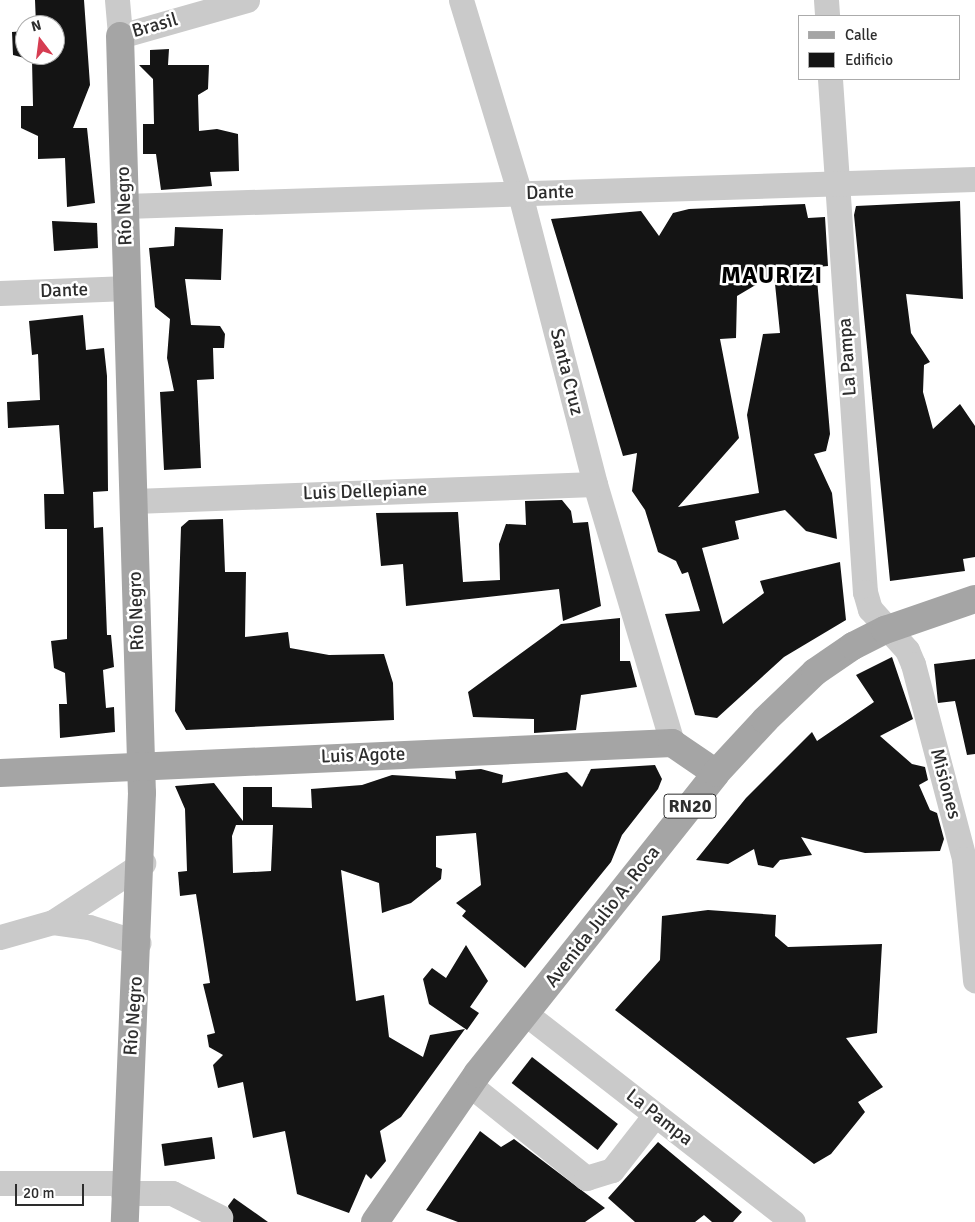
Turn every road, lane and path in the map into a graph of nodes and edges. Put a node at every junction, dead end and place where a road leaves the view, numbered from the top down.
1 (117, 0) edge
2 (247, 0) edge
3 (461, 0) edge
4 (826, 0) edge
5 (827, 15) edge
6 (120, 36) junction
7 (830, 80) edge
8 (975, 179) edge
9 (836, 184) junction
10 (520, 194) junction
11 (125, 206) junction
12 (128, 288) junction
13 (0, 293) edge
14 (595, 484) junction
15 (134, 501) junction
16 (975, 599) edge
17 (885, 630) junction
18 (672, 743) junction
19 (142, 766) junction
20 (0, 773) edge
21 (716, 773) junction
22 (143, 863) junction
23 (53, 922) junction
24 (0, 937) edge
25 (139, 944) junction
26 (975, 981) edge
27 (526, 1014) junction
28 (470, 1086) junction
29 (655, 1115) junction
30 (0, 1183) edge
31 (124, 1188) junction
32 (386, 1210) edge
33 (220, 1217) dead end
34 (124, 1222) edge
35 (375, 1222) edge
36 (793, 1222) edge

1 - 6 street, Río Negro
2 - 6 street, Brasil
3 - 10 street, Santa Cruz
4 - 5 street
6 - 11 main road, Río Negro
7 - 9 street, La Pampa
8 - 9 street, Dante
9 - 10 street, Dante
9 - 17 street, La Pampa
10 - 11 street, Dante
10 - 14 street, Santa Cruz
11 - 12 main road, Río Negro
12 - 13 street, Dante
12 - 15 main road, Río Negro
14 - 15 street, Luis Dellepiane
14 - 18 street, Santa Cruz
15 - 19 main road, Río Negro
16 - 17 main road, Avenida Julio A. Roca / RN20
17 - 21 main road, Avenida Julio A. Roca / RN20
17 - 26 street, Misiones
18 - 19 main road, Luis Agote
18 - 21 main road
19 - 20 main road, Luis Agote
19 - 22 main road, Río Negro
21 - 27 main road, Avenida Julio A. Roca / RN20
22 - 23 street
22 - 25 main road, Río Negro
23 - 24 street
23 - 25 street
25 - 31 main road, Río Negro
27 - 28 main road, Avenida Julio A. Roca / RN20
27 - 29 street, La Pampa
28 - 29 street
28 - 32 main road, Avenida Julio A. Roca / RN20
29 - 36 street, La Pampa
30 - 31 street
31 - 33 street
31 - 34 main road, Río Negro
32 - 35 main road, Avenida Julio A. Roca / RN20

